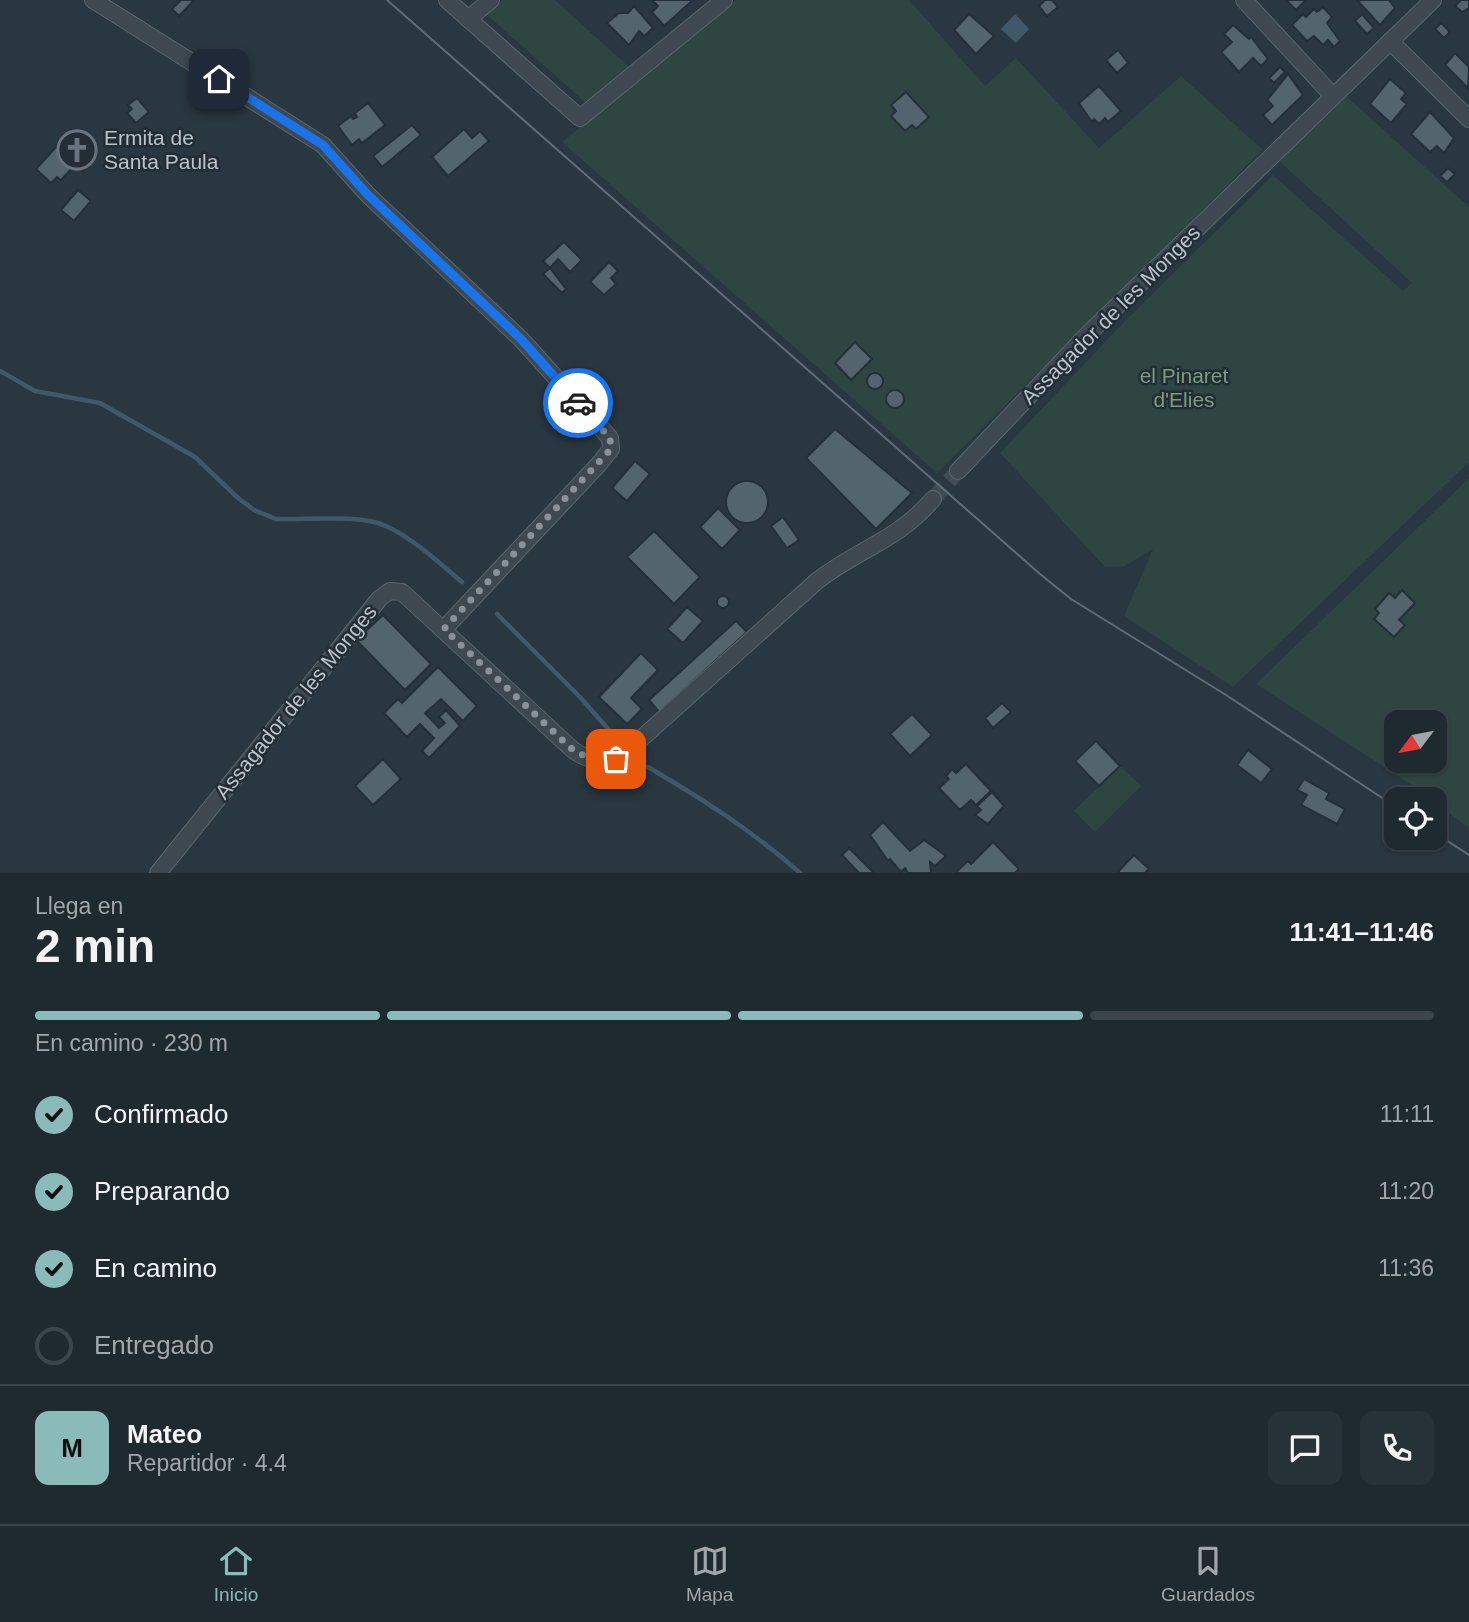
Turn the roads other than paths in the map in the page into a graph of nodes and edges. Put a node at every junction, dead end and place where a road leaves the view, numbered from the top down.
1 (93, 0) edge
2 (447, 0) edge
3 (491, 0) edge
4 (724, 0) edge
5 (1244, 0) edge
6 (1433, 0) edge
7 (468, 19) junction
8 (1390, 41) junction
9 (1333, 96) junction
10 (1469, 119) edge
11 (958, 471) tunnel mouth
12 (933, 499) tunnel mouth
13 (444, 629) junction
14 (158, 873) edge

1 - 13 street
2 - 7 street
3 - 7 street
4 - 7 street
5 - 9 street
6 - 8 street, Assagador de les Monges
8 - 9 street, Assagador de les Monges
8 - 10 street
9 - 11 street, Assagador de les Monges
12 - 13 street, Assagador de les Monges
13 - 14 street, Assagador de les Monges

